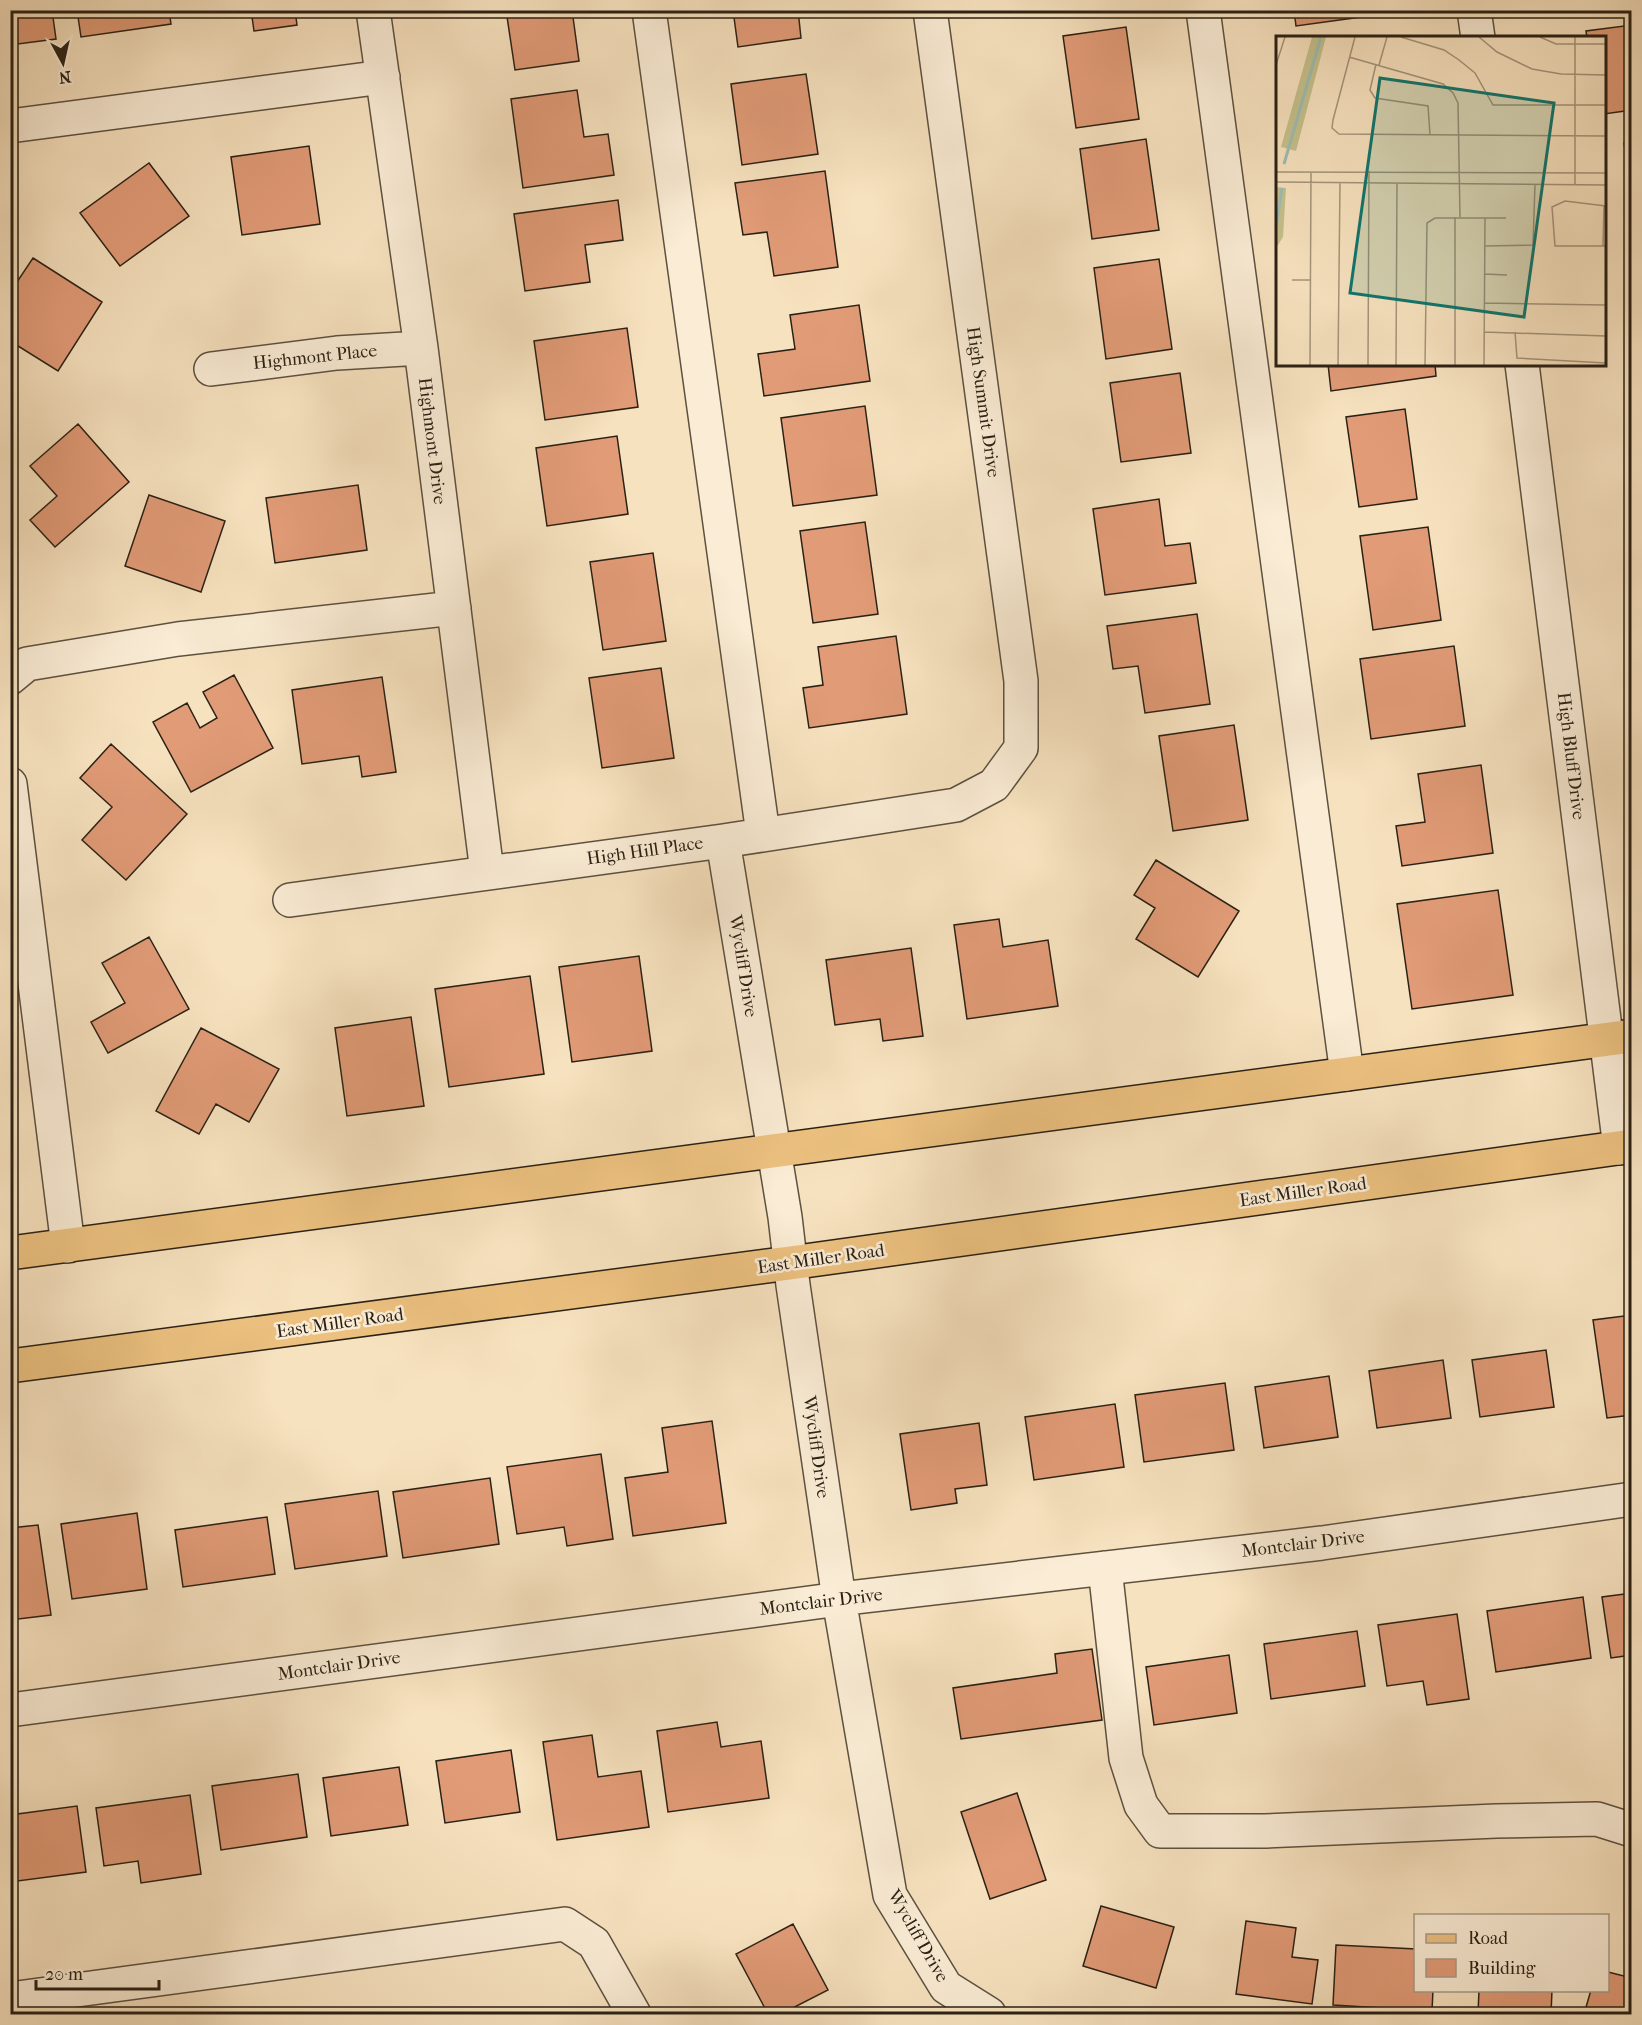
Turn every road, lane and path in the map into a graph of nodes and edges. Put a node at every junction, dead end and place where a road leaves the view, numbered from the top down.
1 (373, 10) edge
2 (649, 10) edge
3 (930, 10) edge
4 (1203, 10) edge
5 (1474, 10) edge
6 (1478, 36) edge
7 (382, 77) junction
8 (10, 126) edge
9 (421, 348) junction
10 (1522, 366) edge
11 (210, 369) dead end
12 (454, 608) junction
13 (10, 678) edge
14 (10, 784) edge
15 (994, 785) joint
16 (763, 834) junction
17 (723, 841) junction
18 (487, 872) junction
19 (290, 900) dead end
20 (1619, 1037) edge
21 (1347, 1074) junction
22 (1626, 1147) edge
23 (773, 1151) junction
24 (68, 1246) junction
25 (10, 1253) edge
26 (790, 1263) junction
27 (10, 1366) edge
28 (1632, 1499) edge
29 (1105, 1568) junction
30 (839, 1599) junction
31 (10, 1710) edge
32 (1632, 1830) edge
33 (10, 1999) edge
34 (634, 2014) edge
35 (989, 2014) edge

1 - 7 street, Highmont Drive
2 - 16 street
3 - 15 street, High Summit Drive
4 - 21 street
5 - 6 street
7 - 8 street
7 - 9 street, Highmont Drive
9 - 11 street, Highmont Place
9 - 12 street, Highmont Drive
10 - 20 street, High Bluff Drive
12 - 13 street
12 - 18 street, Highmont Drive
14 - 24 street
15 - 16 street, High Hill Place
16 - 17 street, High Hill Place
17 - 18 street, High Hill Place
17 - 23 street, Wycliff Drive
18 - 19 street, High Hill Place
20 - 21 main road
20 - 22 street, High Bluff Drive
21 - 23 main road
22 - 26 main road, East Miller Road
23 - 24 main road
23 - 26 street, Wycliff Drive
24 - 25 main road
26 - 27 main road, East Miller Road
26 - 30 street, Wycliff Drive
28 - 29 street, Montclair Drive
29 - 30 street, Montclair Drive
29 - 32 street
30 - 31 street, Montclair Drive
30 - 35 street, Wycliff Drive
33 - 34 street

